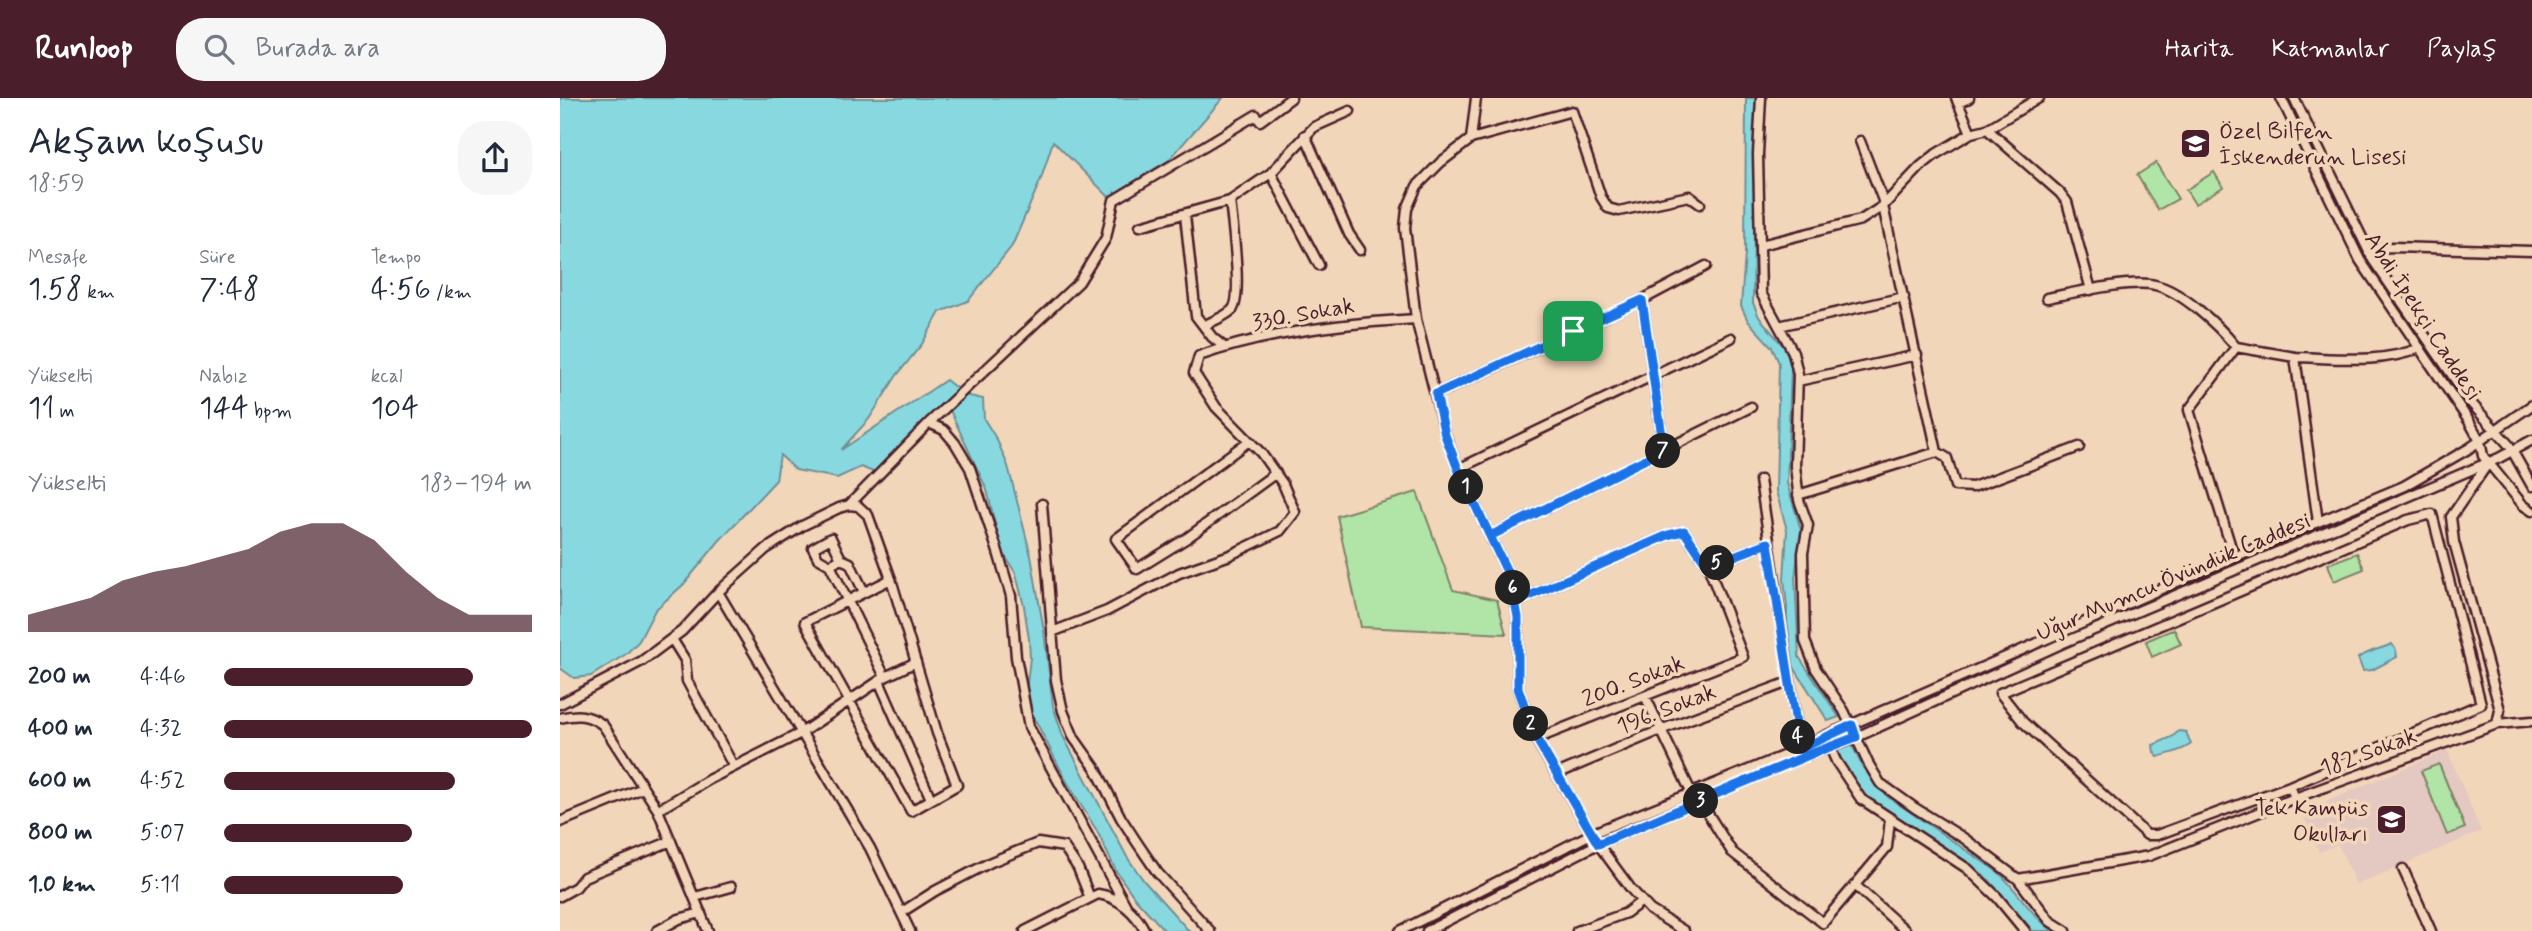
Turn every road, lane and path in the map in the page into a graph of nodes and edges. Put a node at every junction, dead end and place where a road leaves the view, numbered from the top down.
1 (1291, 98) edge
2 (1476, 98) edge
3 (1761, 98) edge
4 (1969, 98) edge
5 (2039, 98) edge
6 (2281, 98) edge
7 (2294, 98) edge
8 (1957, 101) edge
9 (1350, 111) dead end
10 (1987, 130) junction
11 (1971, 133) junction
12 (1305, 135) junction
13 (1471, 139) junction
14 (1860, 141) dead end
15 (1271, 173) junction
16 (1230, 201) junction
17 (1700, 204) dead end
18 (1884, 204) junction
19 (1185, 215) junction
20 (1140, 226) dead end
21 (1761, 245) junction
22 (1360, 250) dead end
23 (2532, 251) edge
24 (2369, 253) junction
25 (1319, 265) dead end
26 (1706, 266) dead end
27 (2091, 290) junction
28 (1904, 297) junction
29 (2047, 298) dead end
30 (1642, 300) junction
31 (1416, 319) junction
32 (1203, 326) junction
33 (1779, 326) junction
34 (1731, 338) dead end
35 (1224, 347) junction
36 (2236, 347) junction
37 (2420, 348) junction
38 (1917, 355) junction
39 (2295, 357) junction
40 (1654, 375) junction
41 (1798, 381) junction
42 (1436, 394) junction
43 (2532, 405) edge
44 (1751, 407) dead end
45 (929, 423) junction
46 (2495, 430) junction
47 (2532, 440) edge
48 (1249, 441) junction
49 (2480, 441) junction
50 (2079, 447) dead end
51 (1664, 450) junction
52 (2513, 451) junction
53 (1937, 452) junction
54 (2489, 462) junction
55 (1458, 469) junction
56 (1276, 473) junction
57 (1760, 481) dead end
58 (2532, 486) edge
59 (1798, 495) junction
60 (1042, 504) dead end
61 (849, 505) junction
62 (2532, 511) edge
63 (2318, 522) junction
64 (1490, 536) junction
65 (1768, 543) junction
66 (2234, 557) junction
67 (841, 559) junction
68 (830, 565) junction
69 (1708, 566) junction
70 (891, 579) junction
71 (718, 592) junction
72 (864, 592) junction
73 (845, 600) junction
74 (1516, 602) junction
75 (1052, 632) junction
76 (672, 639) junction
77 (916, 662) junction
78 (882, 679) junction
79 (1789, 682) junction
80 (1645, 696) junction
81 (848, 701) junction
82 (560, 704) edge
83 (560, 718) edge
84 (2532, 721) edge
85 (2497, 724) junction
86 (1848, 727) junction
87 (1662, 729) junction
88 (801, 733) junction
89 (1829, 735) junction
90 (1536, 738) junction
91 (1853, 738) junction
92 (1833, 746) junction
93 (1800, 749) junction
94 (734, 767) junction
95 (1559, 773) junction
96 (2290, 786) junction
97 (643, 788) junction
98 (1691, 792) junction
99 (2295, 798) junction
100 (931, 799) junction
101 (1700, 801) junction
102 (658, 810) junction
103 (1890, 819) junction
104 (560, 822) edge
105 (1593, 832) junction
106 (671, 841) junction
107 (1598, 844) junction
108 (2403, 869) dead end
109 (2018, 879) junction
110 (1856, 886) junction
111 (731, 887) dead end
112 (560, 896) edge
113 (695, 897) junction
114 (1090, 898) junction
115 (1642, 901) junction
116 (1126, 906) junction
117 (701, 912) junction
118 (902, 912) junction
119 (657, 931) edge
120 (708, 931) edge
121 (909, 931) edge
122 (1025, 931) edge
123 (1145, 931) edge
124 (1210, 931) edge
125 (1400, 931) edge
126 (1427, 931) edge
127 (1577, 931) edge
128 (1684, 931) edge
129 (1906, 931) edge
130 (2025, 931) edge
131 (2066, 931) edge
132 (2431, 931) edge

1 - 45 street
2 - 13 street
3 - 21 street
4 - 8 street
5 - 10 street
6 - 37 street, Abdi İpekçi Caddesi
7 - 24 street, Abdi İpekçi Caddesi
8 - 11 street
9 - 12 street
10 - 11 street
10 - 27 street
11 - 18 street
12 - 15 street
12 - 22 street
13 - 17 street
13 - 31 street
14 - 18 street
15 - 16 street
15 - 25 street
16 - 19 street
16 - 32 street
18 - 21 street
18 - 28 street
19 - 20 street
19 - 32 street
21 - 33 street
23 - 24 street
24 - 46 street, Abdi İpekçi Caddesi
26 - 30 street
27 - 29 street
27 - 36 street
28 - 33 street
28 - 38 street
30 - 40 street
30 - 42 street
31 - 35 street, 330. Sokak
31 - 42 street
32 - 35 street
33 - 41 street
34 - 40 street
35 - 48 street, 330. Sokak
36 - 39 street
36 - 66 street
37 - 39 street
37 - 49 street, Abdi İpekçi Caddesi
38 - 41 street
38 - 53 street
39 - 63 street
40 - 51 street
40 - 55 street
41 - 59 street
42 - 55 street
43 - 46 street, Uğur Mumcu Övündük Caddesi
44 - 51 street
45 - 61 street
45 - 116 street
46 - 49 street, Uğur Mumcu Övündük Caddesi
46 - 52 street, Abdi İpekçi Caddesi
47 - 52 street, Uğur Mumcu Övündük Caddesi
48 - 56 street
48 - 56 street
49 - 54 street, Abdi İpekçi Caddesi
49 - 63 street, Uğur Mumcu Övündük Caddesi
50 - 53 street
51 - 64 street
52 - 54 street, Uğur Mumcu Övündük Caddesi
52 - 58 street, Abdi İpekçi Caddesi
53 - 59 street
54 - 62 street, Abdi İpekçi Caddesi
54 - 85 street
54 - 91 street, Uğur Mumcu Övündük Caddesi
55 - 64 street
56 - 75 street
57 - 65 street
59 - 86 street
60 - 75 street
61 - 70 street
61 - 71 street
63 - 66 street, Uğur Mumcu Övündük Caddesi
64 - 74 street
65 - 69 street
65 - 79 street
66 - 86 street, Uğur Mumcu Övündük Caddesi
67 - 68 street
67 - 68 street
67 - 72 street
68 - 73 street
69 - 74 street
69 - 80 street, 200. Sokak
70 - 72 street
70 - 77 street
71 - 76 street
71 - 88 street
72 - 73 street
73 - 78 street
73 - 81 street
74 - 90 street
75 - 124 street
76 - 82 street
76 - 94 street
77 - 78 street
77 - 100 street
78 - 81 street
78 - 100 street
79 - 87 street, 196. Sokak
79 - 93 street
80 - 87 street
80 - 90 street, 200. Sokak
81 - 88 street
81 - 100 street
83 - 97 street
84 - 85 street, 182 Sokak
85 - 99 street, 182 Sokak
86 - 89 street, Uğur Mumcu Övündük Caddesi
86 - 91 street
87 - 95 street, 196. Sokak
87 - 98 street
88 - 94 street
88 - 118 street
89 - 92 street
89 - 93 street
90 - 95 street
91 - 92 street, Uğur Mumcu Övündük Caddesi
91 - 109 street
92 - 101 street
92 - 103 street
93 - 98 street
94 - 102 street
95 - 105 street
96 - 96 street
96 - 99 street
97 - 102 street
97 - 104 street
98 - 105 street
99 - 109 street, 182 Sokak
101 - 107 street
101 - 110 street
102 - 106 street
103 - 110 street
103 - 130 street
105 - 107 street
105 - 125 street
106 - 112 street
106 - 113 street
107 - 115 street
107 - 126 street
108 - 132 street
109 - 131 street
110 - 129 street
111 - 113 street
113 - 117 street
114 - 116 street
114 - 118 street
114 - 122 street
115 - 127 street
115 - 128 street
116 - 123 street
117 - 119 street
117 - 120 street
118 - 121 street

